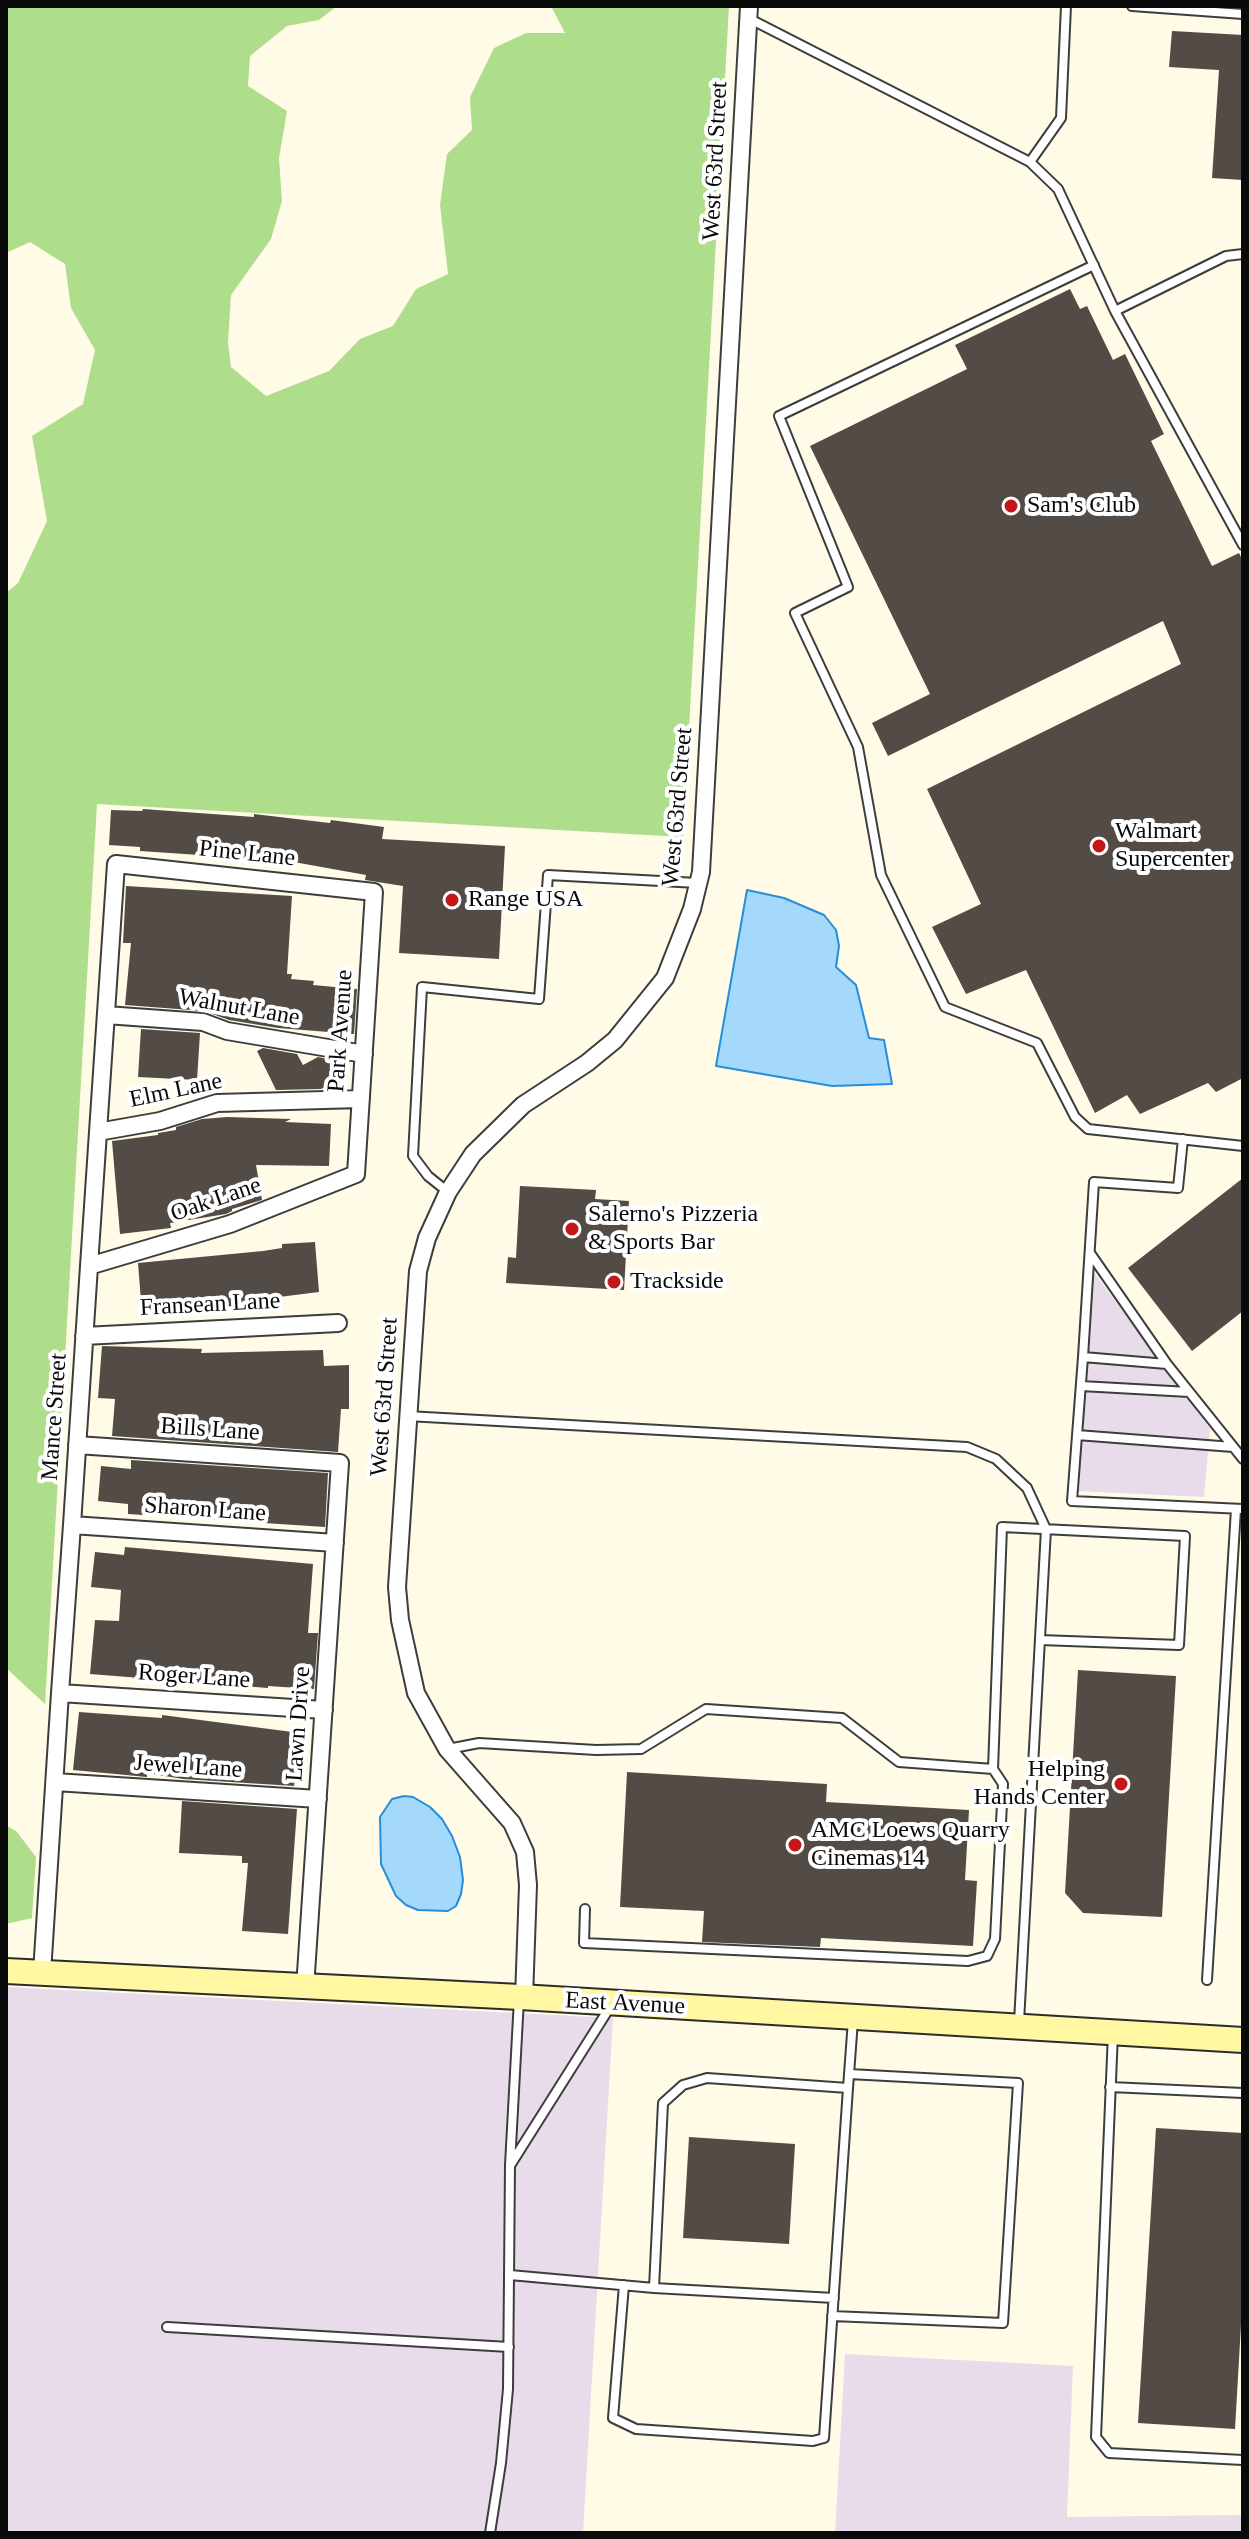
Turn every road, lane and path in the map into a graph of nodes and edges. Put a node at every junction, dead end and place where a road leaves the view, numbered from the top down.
1 (1066, 6) edge
2 (1132, 6) edge
3 (748, 12) edge
4 (1243, 14) edge
5 (1030, 162) junction
6 (1243, 254) edge
7 (1094, 265) junction
8 (1115, 311) junction
9 (1243, 545) edge
10 (116, 864) joint
11 (698, 883) junction
12 (374, 892) joint
13 (106, 1015) junction
14 (364, 1054) junction
15 (361, 1099) junction
16 (98, 1132) junction
17 (1183, 1139) junction
18 (1243, 1146) edge
19 (356, 1174) joint
20 (448, 1192) junction
21 (1090, 1252) junction
22 (89, 1266) junction
23 (338, 1323) dead end
24 (84, 1336) junction
25 (1083, 1357) junction
26 (1167, 1364) junction
27 (1081, 1386) junction
28 (1189, 1392) junction
29 (407, 1416) junction
30 (1077, 1435) junction
31 (77, 1445) junction
32 (1233, 1447) junction
33 (1243, 1459) edge
34 (340, 1463) joint
35 (1240, 1509) edge
36 (72, 1525) junction
37 (1046, 1529) junction
38 (335, 1543) junction
39 (1040, 1640) junction
40 (60, 1693) junction
41 (324, 1710) junction
42 (447, 1749) junction
43 (993, 1769) junction
44 (55, 1782) junction
45 (318, 1799) junction
46 (585, 1909) dead end
47 (6, 1971) edge
48 (42, 1973) junction
49 (1207, 1980) dead end
50 (305, 1988) junction
51 (522, 1997) junction
52 (613, 2003) junction
53 (853, 2017) junction
54 (1019, 2027) junction
55 (1113, 2032) junction
56 (1243, 2040) edge
57 (849, 2074) junction
58 (1110, 2087) junction
59 (848, 2088) junction
60 (1243, 2093) edge
61 (510, 2165) junction
62 (510, 2275) junction
63 (624, 2285) junction
64 (654, 2288) junction
65 (834, 2298) junction
66 (832, 2316) junction
67 (167, 2327) dead end
68 (509, 2347) junction
69 (1243, 2460) edge
70 (490, 2533) edge

1 - 5 lane
2 - 4 lane
3 - 5 lane
3 - 11 street, West 63rd Street
5 - 7 lane
6 - 8 lane
7 - 8 lane
7 - 17 lane
8 - 9 lane
10 - 12 street, Pine Lane
10 - 13 street, Mance Street
11 - 20 street, West 63rd Street
11 - 20 lane
12 - 14 street, Park Avenue
13 - 14 street, Walnut Lane
13 - 16 street, Mance Street
14 - 15 street, Park Avenue
15 - 16 street, Elm Lane
15 - 19 street, Park Avenue
16 - 22 street, Mance Street
17 - 18 lane
17 - 21 lane
19 - 22 street, Oak Lane
20 - 29 street, West 63rd Street
21 - 25 lane
21 - 26 lane
22 - 24 street, Mance Street
23 - 24 street, Fransean Lane
24 - 31 street, Mance Street
25 - 26 lane
25 - 27 lane
26 - 28 lane
27 - 28 lane
27 - 30 lane
28 - 32 lane
29 - 37 lane
29 - 42 street, West 63rd Street
30 - 32 lane
30 - 35 lane
31 - 34 street, Bills Lane
31 - 36 street, Mance Street
32 - 33 lane
34 - 38 street, Lawn Drive
35 - 49 lane
36 - 38 street, Sharon Lane
36 - 40 street, Mance Street
37 - 39 lane
37 - 39 lane
37 - 43 lane
38 - 41 street, Lawn Drive
39 - 54 lane
40 - 41 street, Roger Lane
40 - 44 street, Mance Street
41 - 45 street, Lawn Drive
42 - 43 lane
42 - 51 street, West 63rd Street
43 - 46 lane
44 - 45 street, Jewel Lane
44 - 48 street, Mance Street
45 - 50 street, Lawn Drive
47 - 48 street, East Avenue
48 - 50 street, East Avenue
50 - 51 street, East Avenue
51 - 52 street, East Avenue
51 - 61 lane
52 - 53 street, East Avenue
52 - 61 lane
53 - 54 street, East Avenue
53 - 57 lane
54 - 55 street, East Avenue
55 - 56 street, East Avenue
55 - 58 lane
57 - 59 lane
57 - 66 lane
58 - 60 lane
58 - 69 lane
59 - 64 lane
59 - 65 lane
61 - 62 lane
62 - 63 lane
62 - 68 lane
63 - 64 lane
63 - 66 lane
64 - 65 lane
65 - 66 lane
67 - 68 lane
68 - 70 lane

